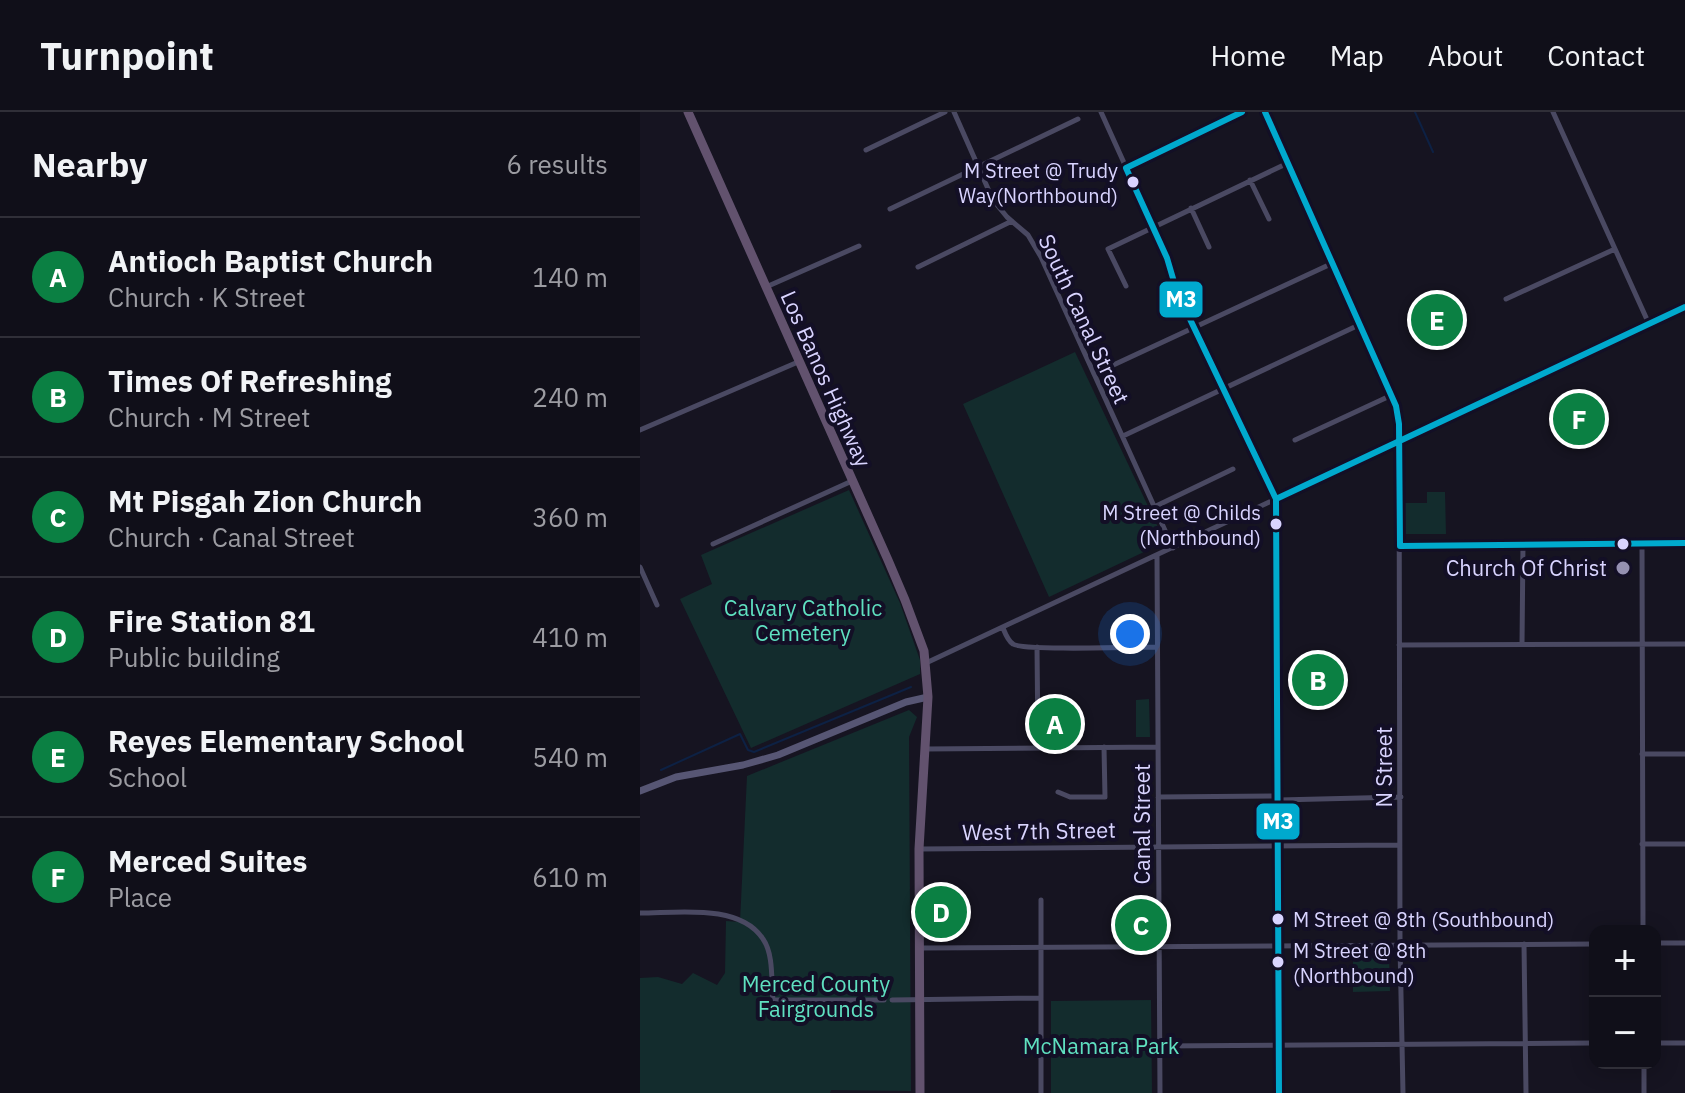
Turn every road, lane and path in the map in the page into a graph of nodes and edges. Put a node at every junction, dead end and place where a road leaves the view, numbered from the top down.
1 (688, 112) edge
2 (945, 112) edge
3 (954, 112) edge
4 (1101, 112) edge
5 (1242, 112) edge
6 (1265, 112) edge
7 (1553, 112) edge
8 (1078, 119) dead end
9 (866, 150) dead end
10 (1288, 163) junction
11 (979, 168) junction
12 (1126, 168) junction
13 (1250, 180) junction
14 (1191, 208) junction
15 (890, 209) dead end
16 (1269, 219) dead end
17 (1012, 221) junction
18 (1152, 227) junction
19 (859, 246) dead end
20 (1209, 247) dead end
21 (1615, 249) junction
22 (1333, 263) junction
23 (918, 267) dead end
24 (1126, 286) dead end
25 (765, 287) junction
26 (1506, 299) dead end
27 (1685, 307) edge
28 (1361, 324) junction
29 (1649, 324) junction
30 (1194, 327) junction
31 (798, 362) junction
32 (1094, 374) junction
33 (1223, 388) junction
34 (1392, 395) junction
35 (640, 430) edge
36 (1122, 436) junction
37 (1295, 440) dead end
38 (1400, 442) junction
39 (1233, 469) dead end
40 (852, 481) junction
41 (1276, 499) junction
42 (1154, 507) junction
43 (1642, 543) junction
44 (1685, 543) edge
45 (713, 544) dead end
46 (1523, 544) junction
47 (1400, 546) junction
48 (1173, 548) junction
49 (1157, 556) junction
50 (640, 567) edge
51 (657, 605) dead end
52 (1003, 628) junction
53 (1522, 644) junction
54 (1643, 644) junction
55 (1685, 644) edge
56 (1399, 645) junction
57 (1037, 647) junction
58 (1157, 647) junction
59 (926, 663) junction
60 (928, 697) junction
61 (1038, 747) junction
62 (1104, 747) junction
63 (1158, 747) junction
64 (925, 749) junction
65 (1642, 754) junction
66 (1685, 754) edge
67 (640, 791) edge
68 (1058, 792) dead end
69 (1158, 797) junction
70 (1401, 797) junction
71 (1279, 798) junction
72 (1642, 844) junction
73 (1685, 844) edge
74 (1400, 845) junction
75 (1158, 846) junction
76 (1279, 846) junction
77 (919, 849) junction
78 (1041, 900) dead end
79 (640, 913) edge
80 (1643, 925) edge
81 (1661, 943) edge
82 (1685, 943) edge
83 (1524, 944) junction
84 (1589, 944) edge
85 (1400, 945) junction
86 (1278, 946) junction
87 (1041, 947) junction
88 (1159, 947) junction
89 (919, 948) junction
90 (1041, 998) junction
91 (884, 1000) dead end
92 (892, 1000) dead end
93 (920, 1001) junction
94 (1589, 1043) edge
95 (1661, 1043) edge
96 (1685, 1043) edge
97 (1525, 1044) junction
98 (1279, 1045) junction
99 (1401, 1045) junction
100 (1160, 1046) junction
101 (1644, 1069) edge
102 (920, 1093) edge
103 (1041, 1093) edge
104 (1160, 1093) edge
105 (1279, 1093) edge
106 (1403, 1093) edge
107 (1526, 1093) edge
108 (1644, 1093) edge

1 - 25 highway, Los Banos Highway
2 - 9 street
3 - 11 street, South Canal Street
4 - 12 street
5 - 12 street
6 - 10 street, N Street
7 - 21 street
8 - 11 street
10 - 13 street
10 - 22 street, N Street
11 - 15 street
11 - 17 street, South Canal Street
12 - 18 street
13 - 14 street
13 - 16 street
14 - 18 street
14 - 20 street
17 - 23 street
17 - 32 street, South Canal Street
18 - 24 street
18 - 30 street
19 - 25 street
21 - 26 street
21 - 29 street
22 - 28 street, N Street
22 - 30 street
25 - 31 highway, Los Banos Highway
27 - 29 street
28 - 33 street
28 - 34 street, N Street
29 - 38 street
30 - 32 street
30 - 33 street
31 - 35 street
31 - 40 highway, Los Banos Highway
32 - 36 street, South Canal Street
33 - 36 street
33 - 41 street
34 - 37 street
34 - 38 street, N Street
36 - 42 street, South Canal Street
38 - 41 street
38 - 47 street, N Street
39 - 42 street
40 - 45 street
40 - 59 highway, Los Banos Highway
41 - 48 street
41 - 71 street
42 - 48 street, South Canal Street
43 - 44 street
43 - 46 street
43 - 54 street
46 - 47 street
46 - 53 street
47 - 56 street, N Street
48 - 49 street
49 - 52 street
49 - 58 street, Canal Street
50 - 51 street
52 - 57 street
52 - 59 street
53 - 54 street
53 - 56 street
54 - 55 street
54 - 65 street
56 - 70 street, N Street
57 - 58 street
57 - 61 street
58 - 63 street, Canal Street
59 - 60 highway, Los Banos Highway
60 - 64 highway, Los Banos Highway
60 - 67 main road
61 - 62 street
61 - 64 street
62 - 63 street
62 - 68 street
63 - 69 street, Canal Street
64 - 77 highway, Los Banos Highway
65 - 66 street
65 - 72 street
69 - 71 street
69 - 75 street, Canal Street
70 - 71 street
70 - 74 street, N Street
71 - 76 street
72 - 73 street
72 - 80 street
74 - 76 street, West 7th Street
74 - 85 street, N Street
75 - 76 street, West 7th Street
75 - 77 street, West 7th Street
75 - 88 street, Canal Street
76 - 86 street
77 - 89 highway, Los Banos Highway
78 - 87 street
79 - 91 street
81 - 82 street
83 - 84 street
83 - 85 street
83 - 97 street
85 - 86 street
85 - 99 street, N Street
86 - 88 street
86 - 98 street
87 - 88 street
87 - 89 street
87 - 90 street
88 - 100 street, Canal Street
89 - 93 highway, Los Banos Highway
90 - 93 street
90 - 103 street
92 - 93 street
93 - 102 highway, Los Banos Highway
94 - 97 street
95 - 96 street
97 - 99 street
97 - 107 street
98 - 99 street
98 - 100 street
98 - 105 street
99 - 106 street, N Street
100 - 104 street, Canal Street
101 - 108 street

